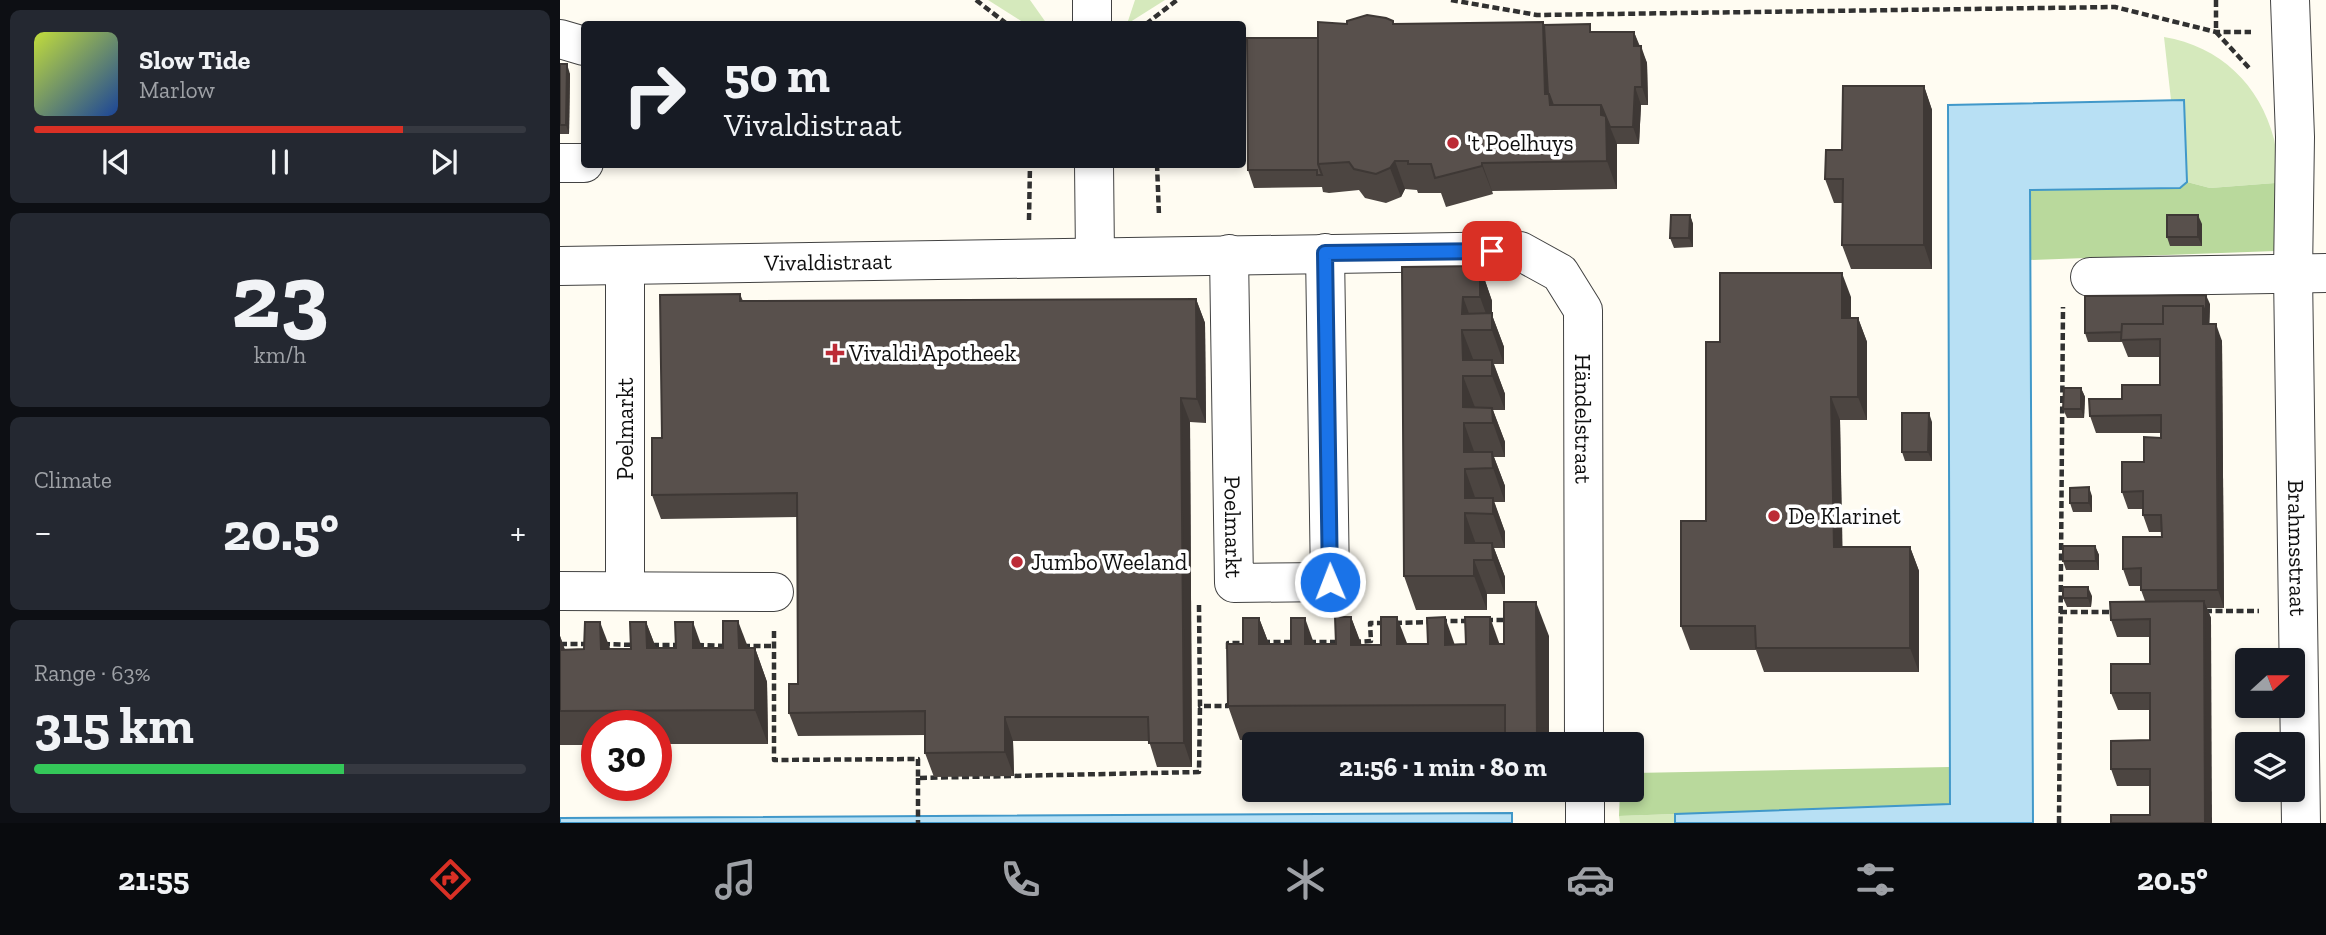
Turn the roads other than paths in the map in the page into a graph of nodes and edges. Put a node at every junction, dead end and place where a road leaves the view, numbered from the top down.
1 (1092, 0) edge
2 (2289, 16) edge
3 (1092, 21) edge
4 (560, 39) edge
5 (581, 45) edge
6 (560, 163) edge
7 (581, 163) edge
8 (1094, 168) edge
9 (1520, 250) joint
10 (1325, 253) junction
11 (1229, 254) junction
12 (1095, 256) junction
13 (560, 266) edge
14 (625, 266) junction
15 (2309, 273) edge
16 (2090, 277) road end
17 (560, 591) edge
18 (625, 592) junction
19 (774, 592) road end
20 (2307, 632) edge
21 (1584, 732) edge
22 (2313, 752) edge
23 (1585, 802) edge
24 (1585, 823) edge
25 (2301, 823) edge

1 - 3 street
2 - 15 street, Brahmsstraat
4 - 5 street
6 - 7 street
8 - 12 street
9 - 10 street, Vivaldistraat
9 - 21 street, Händelstraat
10 - 11 street, Vivaldistraat
10 - 11 street, Poelmarkt
11 - 12 street, Vivaldistraat
12 - 14 street, Vivaldistraat
13 - 14 street, Vivaldistraat
14 - 18 street, Poelmarkt
15 - 16 street
15 - 20 street, Brahmsstraat
17 - 18 street
18 - 19 street
20 - 22 street, Brahmsstraat
22 - 25 street, Brahmsstraat
23 - 24 street

